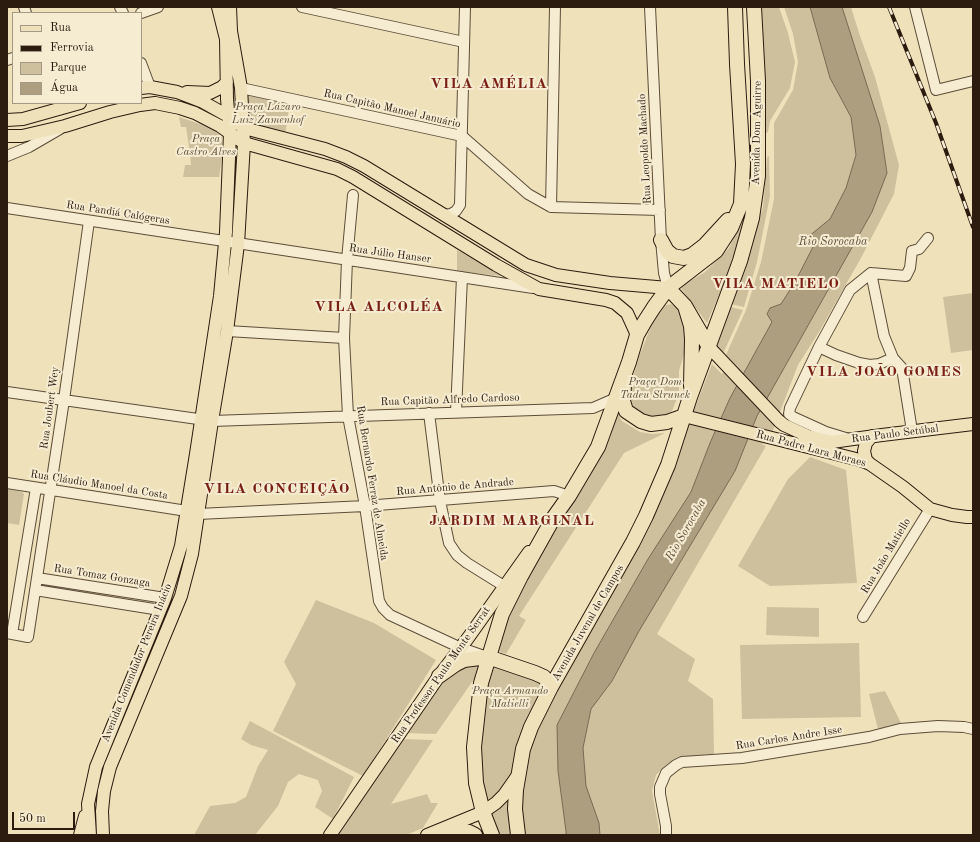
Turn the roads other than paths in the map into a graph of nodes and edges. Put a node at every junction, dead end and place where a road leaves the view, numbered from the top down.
1 (158, 7) edge
2 (218, 7) edge
3 (230, 7) edge
4 (302, 7) edge
5 (464, 7) edge
6 (555, 7) edge
7 (650, 7) edge
8 (735, 7) edge
9 (754, 7) edge
10 (915, 7) edge
11 (342, 11) edge
12 (142, 13) edge
13 (464, 42) junction
14 (142, 69) edge
15 (973, 81) edge
16 (227, 82) junction
17 (145, 87) edge
18 (241, 88) junction
19 (177, 92) junction
20 (63, 105) edge
21 (228, 116) junction
22 (7, 120) edge
23 (65, 126) junction
24 (244, 128) junction
25 (230, 133) junction
26 (7, 136) edge
27 (462, 136) junction
28 (244, 143) junction
29 (7, 156) edge
30 (353, 195) dead end
31 (741, 204) junction
32 (551, 207) junction
33 (7, 208) edge
34 (660, 210) junction
35 (444, 215) junction
36 (89, 221) junction
37 (928, 238) dead end
38 (661, 240) junction
39 (225, 242) junction
40 (238, 244) junction
41 (347, 260) junction
42 (871, 273) junction
43 (462, 277) junction
44 (539, 288) junction
45 (668, 288) junction
46 (685, 306) junction
47 (227, 331) junction
48 (637, 335) junction
49 (344, 338) junction
50 (709, 347) junction
51 (819, 348) junction
52 (893, 358) junction
53 (630, 362) junction
54 (7, 392) edge
55 (690, 397) junction
56 (64, 400) junction
57 (614, 402) junction
58 (456, 412) junction
59 (429, 413) junction
60 (348, 416) junction
61 (684, 416) junction
62 (206, 421) junction
63 (973, 424) edge
64 (912, 431) junction
65 (872, 436) junction
66 (850, 439) junction
67 (870, 464) junction
68 (7, 483) edge
69 (36, 488) junction
70 (50, 490) junction
71 (569, 496) junction
72 (440, 501) junction
73 (365, 506) junction
74 (930, 509) junction
75 (192, 513) junction
76 (554, 517) junction
77 (973, 517) edge
78 (37, 578) junction
79 (504, 586) junction
80 (34, 595) junction
81 (18, 596) junction
82 (162, 604) junction
83 (863, 617) dead end
84 (9, 633) edge
85 (461, 648) junction
86 (488, 657) junction
87 (439, 676) junction
88 (551, 687) junction
89 (973, 729) edge
90 (519, 774) junction
91 (88, 804) junction
92 (483, 812) junction
93 (668, 832) edge
94 (80, 835) edge
95 (90, 835) edge
96 (103, 835) edge
97 (330, 835) edge
98 (427, 835) edge
99 (438, 835) edge
100 (475, 835) edge
101 (492, 835) edge
102 (518, 835) edge

1 - 12 street
2 - 16 main road, Avenida Comendador Pereira Inácio
3 - 18 main road, Avenida Comendador Pereira Inácio
4 - 11 street
5 - 13 street
6 - 32 street
7 - 34 street, Rua Leopoldo Machado
8 - 31 highway, Avenida Dom Aguirre
9 - 50 highway, Avenida Dom Aguirre
10 - 15 street
11 - 13 street
13 - 27 street
14 - 17 street
16 - 19 main road
16 - 21 main road, Avenida Comendador Pereira Inácio
17 - 19 main road
18 - 24 main road, Avenida Comendador Pereira Inácio
18 - 27 street, Rua Capitão Manoel Januário
19 - 21 main road
20 - 22 main road
21 - 24 main road
21 - 25 main road, Avenida Comendador Pereira Inácio
23 - 25 main road
23 - 26 main road
23 - 29 street
24 - 28 main road, Avenida Comendador Pereira Inácio
24 - 35 main road
25 - 28 main road
25 - 39 main road, Avenida Comendador Pereira Inácio
27 - 32 street, Rua Capitão Manoel Januário
27 - 35 street
28 - 40 main road, Avenida Comendador Pereira Inácio
28 - 44 main road
30 - 41 street, Rua Bernardo Ferraz de Almeida
31 - 38 highway
31 - 45 highway, Avenida Dom Aguirre
32 - 34 street, Rua Capitão Manoel Januário
33 - 36 street, Rua Pandiá Calógeras
34 - 38 street, Rua Leopoldo Machado
35 - 45 main road
36 - 39 street, Rua Pandiá Calógeras
36 - 56 street, Rua Joubert Wey
37 - 42 street
38 - 45 street, Rua Leopoldo Machado
39 - 40 street
39 - 62 main road, Avenida Comendador Pereira Inácio
40 - 41 street, Rua Júlio Hanser
40 - 47 main road, Avenida Comendador Pereira Inácio
41 - 43 street, Rua Júlio Hanser
41 - 49 street, Rua Bernardo Ferraz de Almeida
42 - 51 street
42 - 52 street
43 - 44 street, Rua Júlio Hanser
43 - 58 street
44 - 48 main road
45 - 46 highway
45 - 48 highway, Avenida Dom Aguirre
46 - 50 highway
46 - 55 highway
47 - 49 street
47 - 62 main road, Avenida Comendador Pereira Inácio
48 - 53 highway, Avenida Dom Aguirre
49 - 60 street, Rua Bernardo Ferraz de Almeida
50 - 55 highway, Avenida Dom Aguirre
50 - 66 main road, Rua Paulo Setúbal
51 - 52 street
51 - 66 street
52 - 64 street
53 - 57 highway
53 - 61 highway
54 - 56 street, Rua Capitão Alfredo Cardoso
55 - 61 highway, Avenida Juvenal de Campos
56 - 62 street, Rua Capitão Alfredo Cardoso
56 - 70 street, Rua Joubert Wey
57 - 58 street, Rua Capitão Alfredo Cardoso
57 - 71 highway
58 - 59 street, Rua Capitão Alfredo Cardoso
59 - 60 street, Rua Capitão Alfredo Cardoso
59 - 72 street
60 - 62 street, Rua Capitão Alfredo Cardoso
60 - 73 street, Rua Bernardo Ferraz de Almeida
61 - 67 main road, Rua Padre Lara Moraes
61 - 88 highway, Avenida Juvenal de Campos
62 - 75 main road, Avenida Comendador Pereira Inácio
63 - 64 main road, Rua Paulo Setúbal
64 - 65 main road, Rua Paulo Setúbal
65 - 66 main road, Rua Paulo Setúbal
65 - 67 main road
67 - 74 main road, Rua Padre Lara Moraes
68 - 69 street, Rua Cláudio Manoel da Costa
69 - 70 street, Rua Cláudio Manoel da Costa
69 - 81 street
70 - 75 street, Rua Cláudio Manoel da Costa
70 - 78 street, Rua Joubert Wey
71 - 72 street, Rua Antônio de Andrade
71 - 76 highway
72 - 73 street, Rua Antônio de Andrade
72 - 79 street
73 - 75 street, Rua Antônio de Andrade
73 - 85 street, Rua Bernardo Ferraz de Almeida
74 - 77 main road, Rua Padre Lara Moraes
74 - 83 street, Rua João Matiello
75 - 82 main road, Avenida Comendador Pereira Inácio
75 - 96 main road, Avenida Comendador Pereira Inácio
76 - 79 main road, Rua Professor Paulo Monte Serrat
76 - 86 highway
78 - 80 street, Rua Joubert Wey
78 - 82 street, Rua Tomaz Gonzaga
79 - 85 main road, Rua Professor Paulo Monte Serrat
80 - 81 street
80 - 82 street
80 - 84 street, Rua Joubert Wey
81 - 84 street
82 - 91 main road, Avenida Comendador Pereira Inácio
85 - 86 street, Rua Bernardo Ferraz de Almeida
85 - 87 main road, Rua Professor Paulo Monte Serrat
86 - 87 highway
86 - 88 highway
86 - 92 highway
87 - 97 main road, Rua Professor Paulo Monte Serrat
88 - 90 highway, Avenida Juvenal de Campos
89 - 93 street, Rua Carlos Andre Isse
90 - 92 main road
90 - 102 highway, Avenida Juvenal de Campos
91 - 94 main road
91 - 95 main road, Avenida Comendador Pereira Inácio
92 - 98 main road
92 - 101 highway
99 - 100 highway

